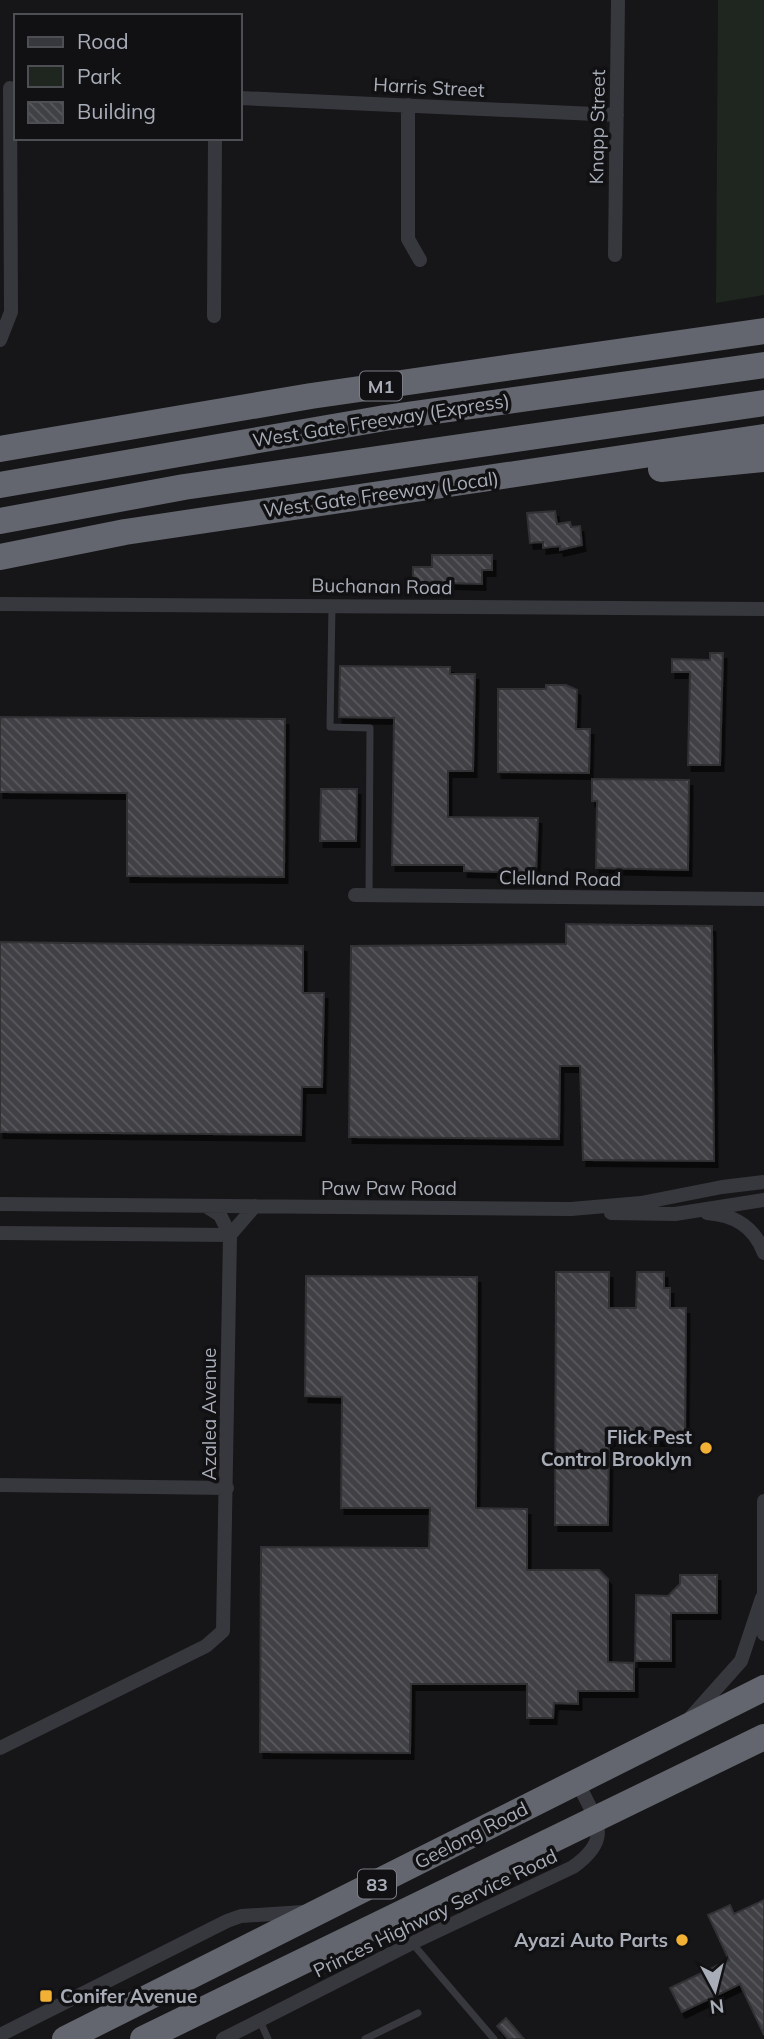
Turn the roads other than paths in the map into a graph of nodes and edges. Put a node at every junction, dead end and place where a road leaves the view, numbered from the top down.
1 (618, 0) edge
2 (9, 87) edge
3 (242, 98) edge
4 (408, 106) junction
5 (617, 115) junction
6 (215, 140) edge
7 (615, 255) dead end
8 (420, 260) dead end
9 (214, 316) dead end
10 (764, 331) edge
11 (0, 340) edge
12 (764, 365) edge
13 (764, 403) edge
14 (764, 437) edge
15 (0, 449) edge
16 (764, 459) edge
17 (0, 485) edge
18 (228, 516) junction
19 (0, 521) edge
20 (0, 557) edge
21 (0, 604) edge
22 (332, 605) junction
23 (764, 610) edge
24 (362, 895) joint
25 (764, 899) edge
26 (764, 1182) edge
27 (764, 1200) edge
28 (0, 1203) edge
29 (206, 1206) junction
30 (255, 1206) junction
31 (571, 1209) junction
32 (675, 1214) junction
33 (0, 1233) edge
34 (230, 1235) junction
35 (764, 1253) edge
36 (0, 1485) edge
37 (228, 1488) junction
38 (764, 1501) edge
39 (763, 1575) edge
40 (763, 1601) edge
41 (764, 1634) edge
42 (764, 1688) edge
43 (678, 1731) junction
44 (764, 1737) edge
45 (0, 1748) edge
46 (577, 1781) junction
47 (595, 1819) junction
48 (324, 1911) junction
49 (412, 1943) junction
50 (418, 2013) dead end
51 (260, 2021) junction
52 (0, 2035) edge
53 (65, 2039) edge
54 (142, 2039) edge
55 (223, 2039) edge
56 (268, 2039) edge
57 (365, 2039) edge
58 (494, 2039) edge

1 - 5 street, Knapp Street
2 - 11 street
3 - 4 street, Harris Street
4 - 5 street, Harris Street
4 - 8 street
5 - 7 street, Knapp Street
6 - 9 street
10 - 15 highway, M1
12 - 17 highway, West Gate Freeway (Express) / M1
13 - 19 highway, West Gate Freeway (Express)
14 - 18 highway, West Gate Freeway (Local)
16 - 18 highway
18 - 20 highway, West Gate Freeway (Local)
21 - 22 street, Buchanan Road
22 - 23 street, Buchanan Road
22 - 24 lane
24 - 25 street, Clelland Road
26 - 31 street, Paw Paw Road
27 - 32 street, Paw Paw Road
28 - 29 street, Paw Paw Road
29 - 30 street, Paw Paw Road
29 - 34 street
30 - 31 street, Paw Paw Road
30 - 34 street
31 - 32 street, Paw Paw Road
32 - 35 street
33 - 34 street
34 - 37 street, Azalea Avenue
36 - 37 street
37 - 45 street, Azalea Avenue
38 - 39 street
39 - 40 street
40 - 41 street
40 - 43 street
42 - 43 highway, Geelong Road / 83
43 - 46 highway, Geelong Road / 83
44 - 47 highway, Geelong Road / 83
46 - 47 street
46 - 48 highway, Geelong Road / 83
47 - 49 street, Princes Highway Service Road
47 - 54 highway, Geelong Road / 83
48 - 52 street
48 - 53 highway, Geelong Road / 83
49 - 51 street, Princes Highway Service Road
49 - 58 lane
50 - 57 lane
51 - 55 street, Princes Highway Service Road
51 - 56 lane

